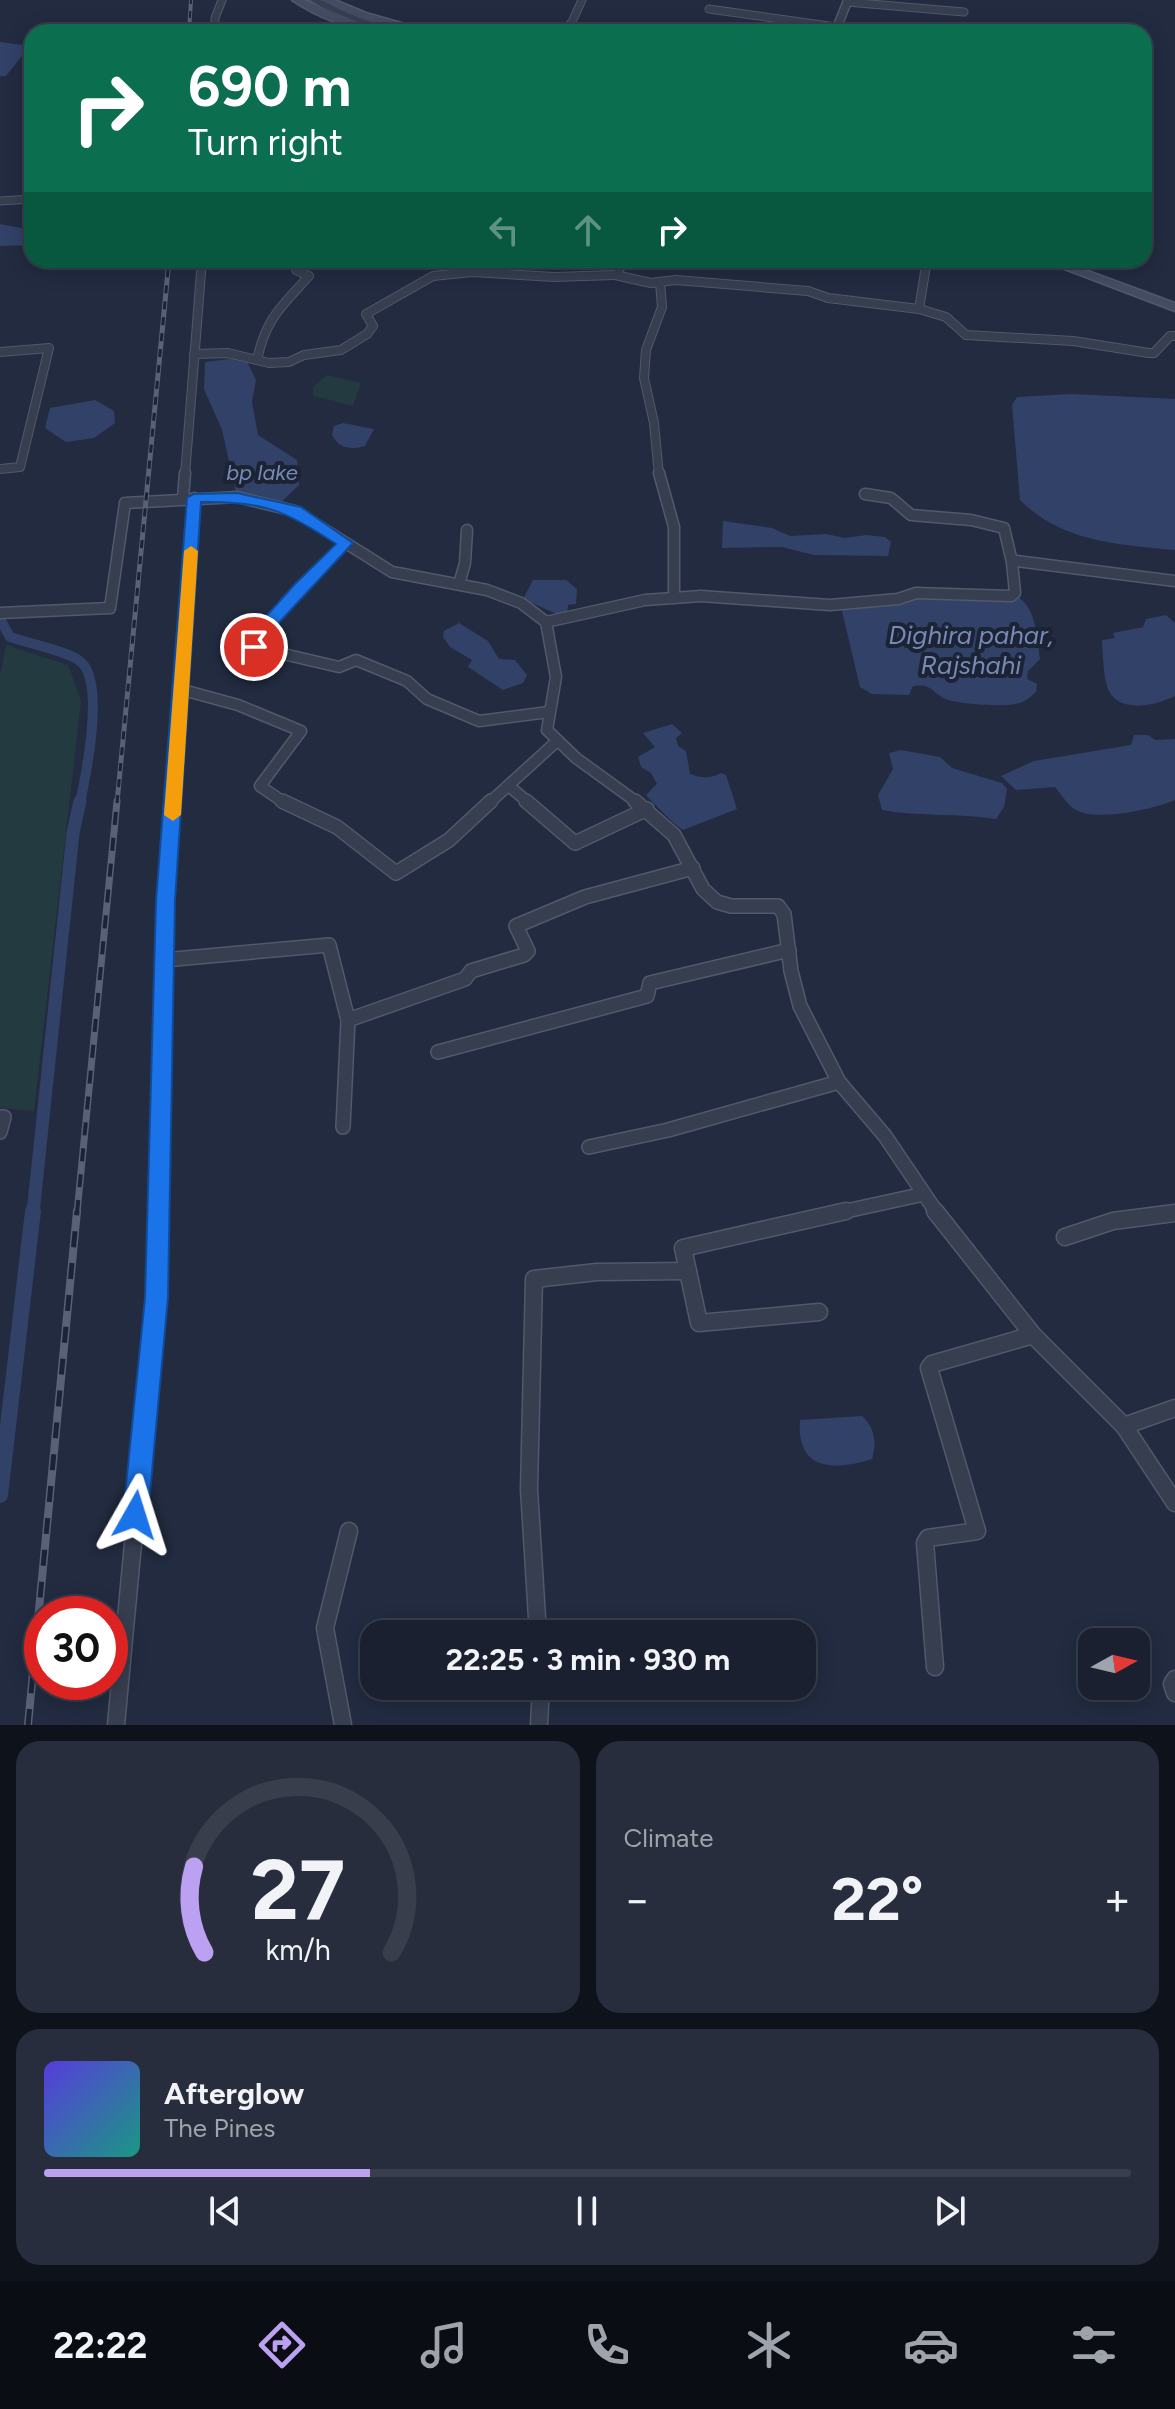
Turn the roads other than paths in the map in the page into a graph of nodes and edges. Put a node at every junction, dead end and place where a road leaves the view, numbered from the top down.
1 (222, 0) edge
2 (296, 0) edge
3 (304, 0) edge
4 (314, 0) edge
5 (327, 0) edge
6 (582, 0) edge
7 (847, 1) edge
8 (709, 9) dead end
9 (964, 12) dead end
10 (215, 24) edge
11 (352, 24) edge
12 (369, 24) edge
13 (376, 24) edge
14 (397, 24) edge
15 (570, 24) edge
16 (804, 24) edge
17 (838, 24) edge
18 (24, 200) edge
19 (0, 201) edge
20 (201, 268) edge
21 (299, 268) edge
22 (620, 268) edge
23 (926, 268) edge
24 (1069, 268) edge
25 (615, 275) junction
26 (660, 282) junction
27 (1175, 307) edge
28 (919, 309) junction
29 (1175, 336) edge
30 (0, 352) edge
31 (194, 354) junction
32 (257, 360) junction
33 (0, 469) edge
34 (865, 494) dead end
35 (189, 498) junction
36 (467, 530) dead end
37 (345, 543) junction
38 (1012, 562) junction
39 (1175, 581) edge
40 (459, 584) junction
41 (674, 598) junction
42 (0, 613) edge
43 (546, 622) junction
44 (183, 690) junction
45 (549, 712) junction
46 (556, 742) junction
47 (509, 786) junction
48 (647, 809) junction
49 (693, 868) junction
50 (789, 950) junction
51 (164, 960) junction
52 (348, 1020) junction
53 (438, 1052) dead end
54 (839, 1082) junction
55 (0, 1117) edge
56 (343, 1127) dead end
57 (0, 1132) edge
58 (589, 1147) dead end
59 (924, 1194) junction
60 (1175, 1213) edge
61 (1065, 1237) dead end
62 (688, 1271) junction
63 (819, 1312) dead end
64 (1033, 1335) junction
65 (1175, 1408) edge
66 (1124, 1426) junction
67 (1175, 1503) edge
68 (349, 1531) dead end
69 (537, 1620) edge
70 (935, 1667) dead end
71 (1175, 1679) edge
72 (1175, 1693) edge
73 (540, 1700) edge
74 (116, 1725) edge
75 (343, 1725) edge
76 (539, 1725) edge

1 - 10 street
2 - 11 main road
3 - 12 street
4 - 13 street
5 - 14 main road
6 - 15 street
7 - 9 street
7 - 17 street
8 - 16 street
18 - 19 street
20 - 31 street
21 - 32 street
22 - 25 street
23 - 28 street
24 - 27 main road
25 - 26 street
25 - 32 street
26 - 28 street
26 - 41 street
28 - 29 street
30 - 33 street
31 - 32 street
31 - 35 street
34 - 38 street
35 - 37 street
35 - 42 street
35 - 44 street
36 - 40 street
37 - 40 street
37 - 45 street
38 - 39 street
38 - 41 street
40 - 43 street
41 - 43 street
43 - 45 street
44 - 47 street
44 - 51 street
45 - 46 street
46 - 47 street
46 - 48 street
47 - 48 street
48 - 49 street
49 - 50 street
49 - 52 street
50 - 53 street
50 - 54 street
51 - 52 street
51 - 74 street
52 - 56 street
54 - 58 street
54 - 59 street
55 - 57 street
59 - 62 street
59 - 64 street
60 - 61 street
62 - 63 street
62 - 69 street
64 - 66 street
64 - 70 street
65 - 66 street
66 - 67 street
68 - 75 street
71 - 72 street
73 - 76 street

